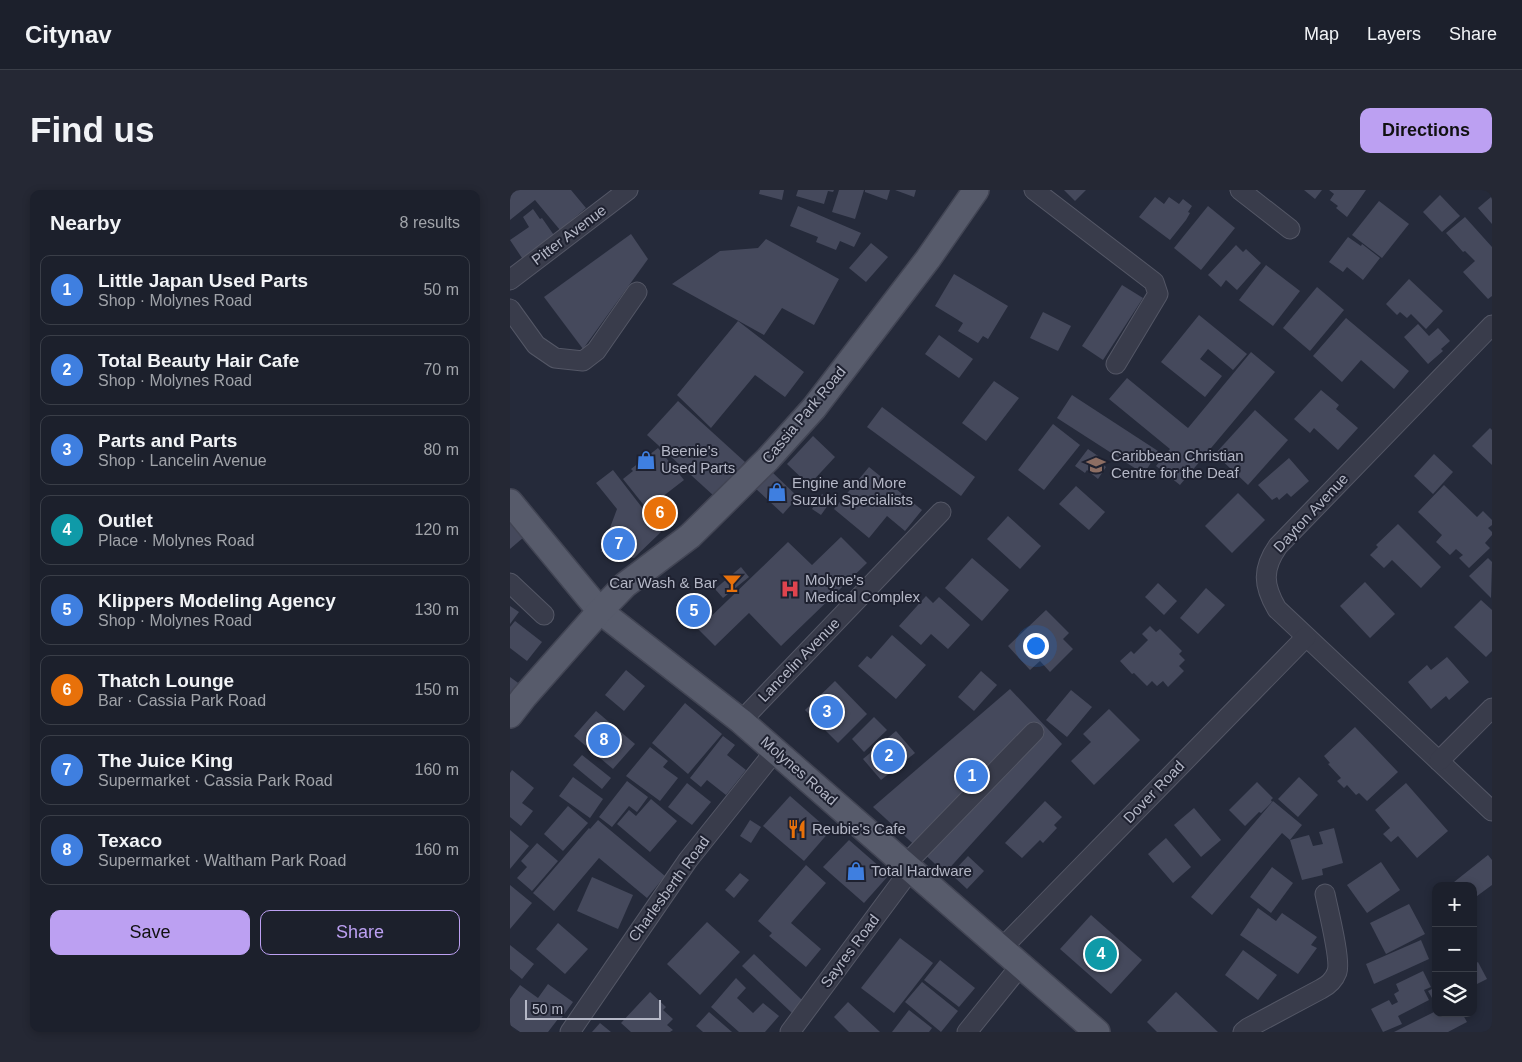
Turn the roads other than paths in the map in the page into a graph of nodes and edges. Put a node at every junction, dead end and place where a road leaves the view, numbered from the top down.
1 (628, 190) edge
2 (1034, 190) edge
3 (1240, 190) edge
4 (972, 191) edge
5 (1290, 229) dead end
6 (510, 280) edge
7 (637, 292) dead end
8 (510, 309) edge
9 (1492, 325) edge
10 (1116, 364) dead end
11 (510, 502) edge
12 (941, 512) dead end
13 (510, 583) edge
14 (600, 611) junction
15 (544, 616) dead end
16 (1306, 636) junction
17 (1492, 708) edge
18 (510, 715) edge
19 (741, 721) junction
20 (1034, 732) dead end
21 (775, 751) junction
22 (1439, 761) junction
23 (1492, 811) edge
24 (908, 867) junction
25 (1325, 894) dead end
26 (1002, 948) junction
27 (1020, 965) junction
28 (570, 1032) edge
29 (790, 1032) edge
30 (967, 1032) edge
31 (1097, 1032) edge
32 (1243, 1032) edge

1 - 6 street, Pitter Avenue
2 - 10 street
3 - 5 street
4 - 14 main road, Cassia Park Road
7 - 8 street
9 - 16 street, Dayton Avenue
11 - 14 main road, Molynes Road
12 - 19 street, Lancelin Avenue
13 - 15 street
14 - 18 main road, Cassia Park Road
14 - 19 main road, Molynes Road
16 - 22 street, Dayton Avenue
16 - 26 street, Dover Road
17 - 22 street
19 - 21 main road, Molynes Road
20 - 24 street, Sayres Road
21 - 24 main road, Molynes Road
21 - 28 street, Charlesberth Road
22 - 23 street, Dayton Avenue
24 - 26 main road, Molynes Road
24 - 29 street, Sayres Road
25 - 32 street
26 - 27 main road, Molynes Road
27 - 30 street
27 - 31 main road, Molynes Road

